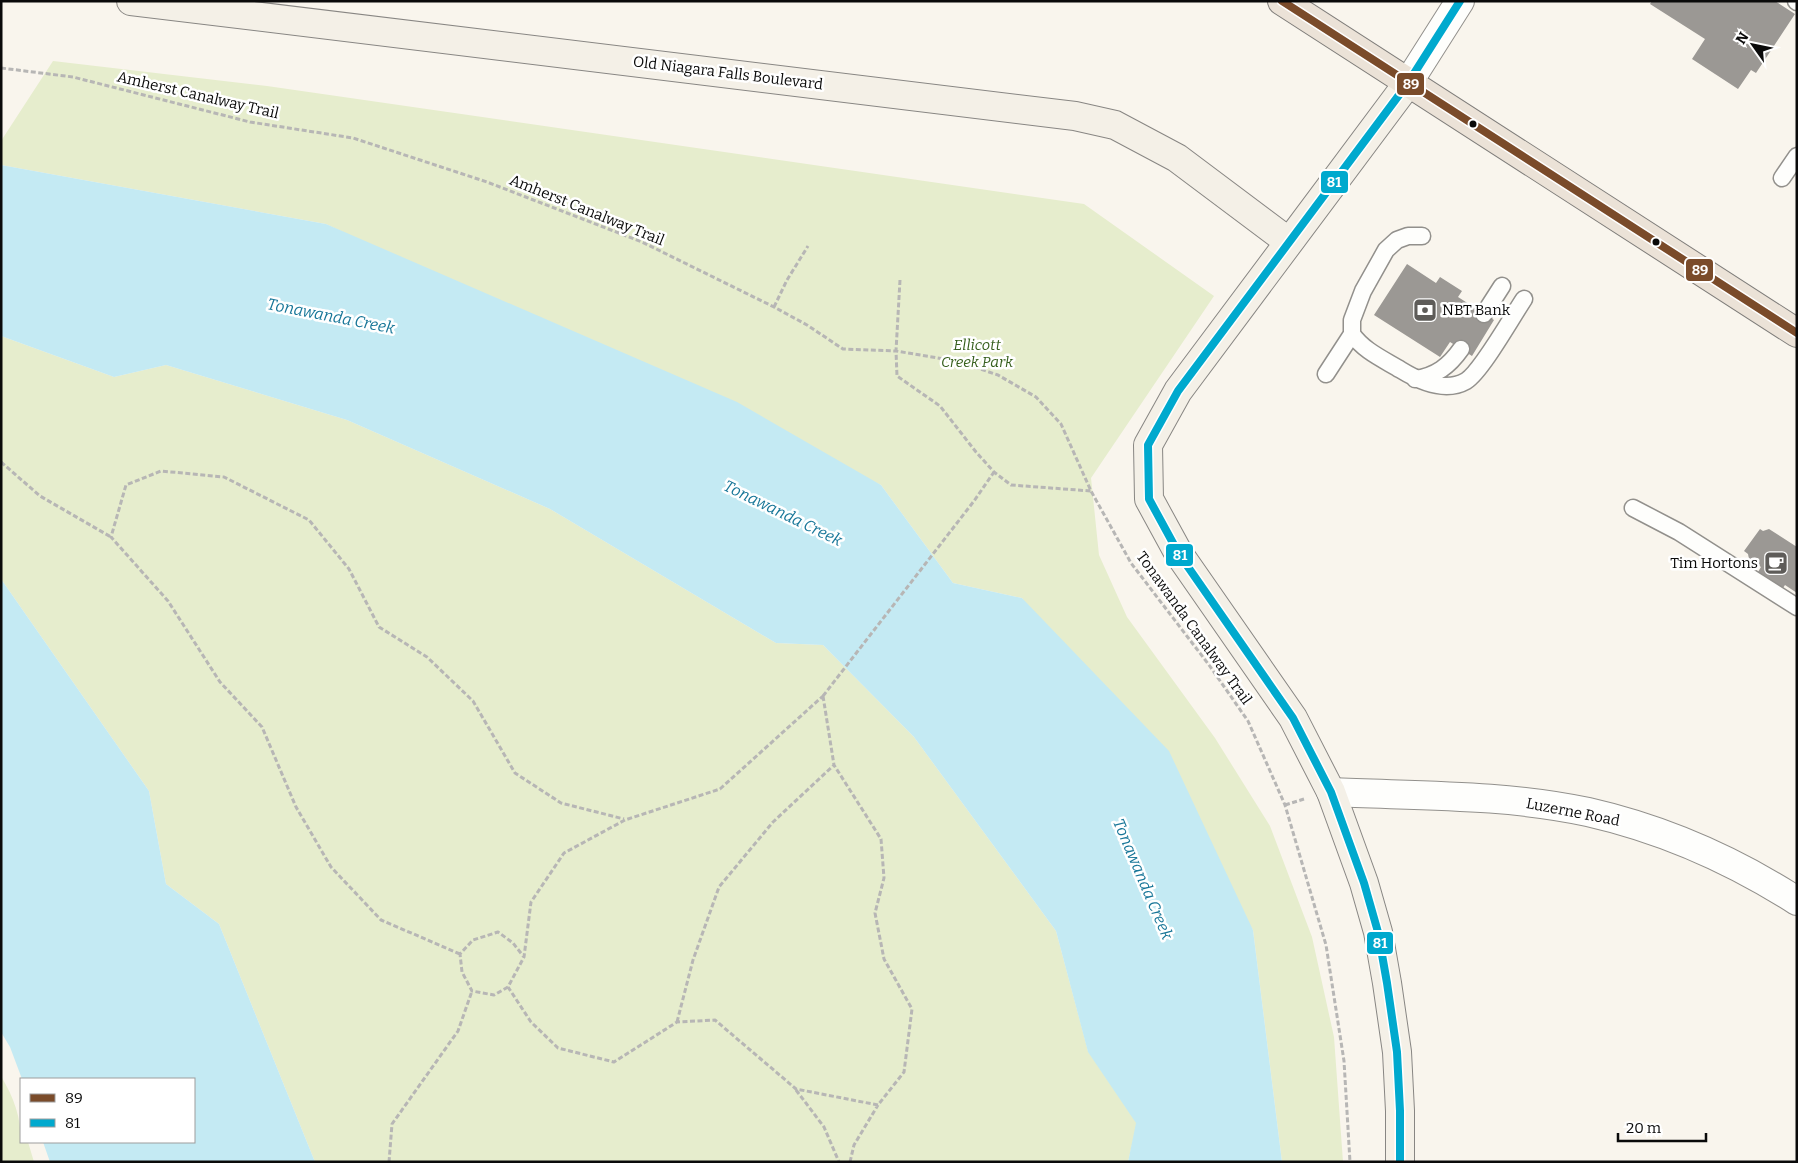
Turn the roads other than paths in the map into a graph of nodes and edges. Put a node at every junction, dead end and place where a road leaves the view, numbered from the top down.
1 (131, 1) edge
2 (1282, 1) edge
3 (1460, 1) edge
4 (1408, 83) junction
5 (1797, 156) edge
6 (1782, 178) dead end
7 (1422, 236) dead end
8 (1289, 242) junction
9 (1502, 286) dead end
10 (1524, 300) dead end
11 (1484, 314) dead end
12 (1797, 333) edge
13 (1352, 334) junction
14 (1461, 349) dead end
15 (1326, 374) dead end
16 (1416, 379) junction
17 (1634, 508) dead end
18 (1797, 607) edge
19 (1331, 792) junction
20 (1797, 901) edge
21 (1400, 1162) edge

1 - 8 street, Old Niagara Falls Boulevard
2 - 4 main road
3 - 4 street
4 - 8 street
4 - 12 main road
5 - 6 lane
7 - 13 lane
8 - 19 street
9 - 11 lane
10 - 16 lane
13 - 15 lane
13 - 16 lane
14 - 16 lane
17 - 18 lane
19 - 20 street, Luzerne Road
19 - 21 street

